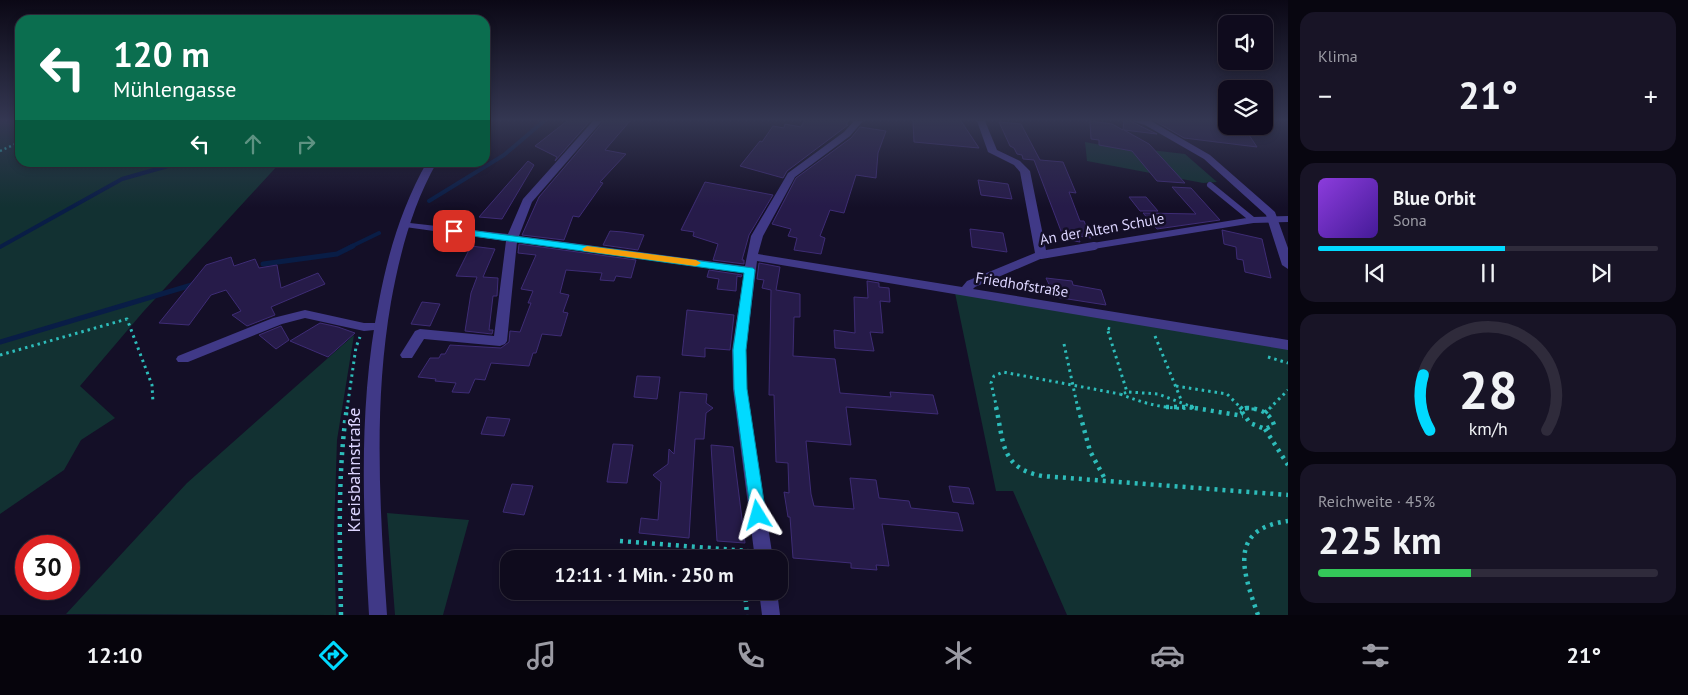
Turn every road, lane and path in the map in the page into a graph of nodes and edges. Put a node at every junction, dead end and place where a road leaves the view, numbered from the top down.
1 (573, 150) edge
2 (825, 150) edge
3 (992, 150) edge
4 (1193, 150) edge
5 (429, 167) edge
6 (1210, 185) dead end
7 (1273, 218) junction
8 (1288, 219) edge
9 (1253, 220) junction
10 (405, 224) junction
11 (512, 239) junction
12 (1041, 255) junction
13 (751, 263) junction
14 (1288, 265) edge
15 (965, 292) junction
16 (380, 326) junction
17 (1117, 330) dead end
18 (1146, 335) dead end
19 (1064, 344) dead end
20 (1288, 345) edge
21 (0, 355) edge
22 (407, 355) dead end
23 (183, 359) dead end
24 (1074, 386) junction
25 (1176, 386) junction
26 (1288, 390) edge
27 (1128, 392) junction
28 (1120, 394) junction
29 (1182, 402) junction
30 (153, 403) dead end
31 (1195, 408) junction
32 (1243, 410) junction
33 (1265, 413) junction
34 (1243, 416) junction
35 (1265, 428) junction
36 (1288, 464) edge
37 (1106, 481) junction
38 (1288, 495) edge
39 (1288, 521) edge
40 (620, 541) dead end
41 (729, 550) edge
42 (763, 550) edge
43 (746, 600) edge
44 (769, 600) edge
45 (378, 615) edge
46 (747, 615) edge
47 (771, 615) edge
48 (1258, 615) edge

1 - 11 street
2 - 13 street
3 - 12 street
4 - 7 street
5 - 10 street, Kreisbahnstraße
6 - 9 lane
7 - 8 lane, An der Alten Schule
7 - 9 lane, An der Alten Schule
7 - 14 street
9 - 12 lane, An der Alten Schule
10 - 11 street, Friedhofstraße
10 - 16 street, Kreisbahnstraße
11 - 13 street, Friedhofstraße
11 - 22 street
12 - 15 street, An der Alten Schule
13 - 15 street, Friedhofstraße
13 - 42 street
15 - 20 street, Friedhofstraße
16 - 23 street
16 - 45 street, Kreisbahnstraße
17 - 27 path
18 - 25 path
19 - 24 path
21 - 30 path
24 - 28 path
24 - 37 path
24 - 37 path
25 - 29 path
25 - 32 path
26 - 33 path
27 - 28 path
27 - 29 path
28 - 31 path
29 - 31 path
31 - 34 path
32 - 33 path
32 - 34 path
33 - 35 path
34 - 35 path
35 - 36 path
37 - 38 path
39 - 48 path
40 - 41 path
43 - 46 path
44 - 47 street

